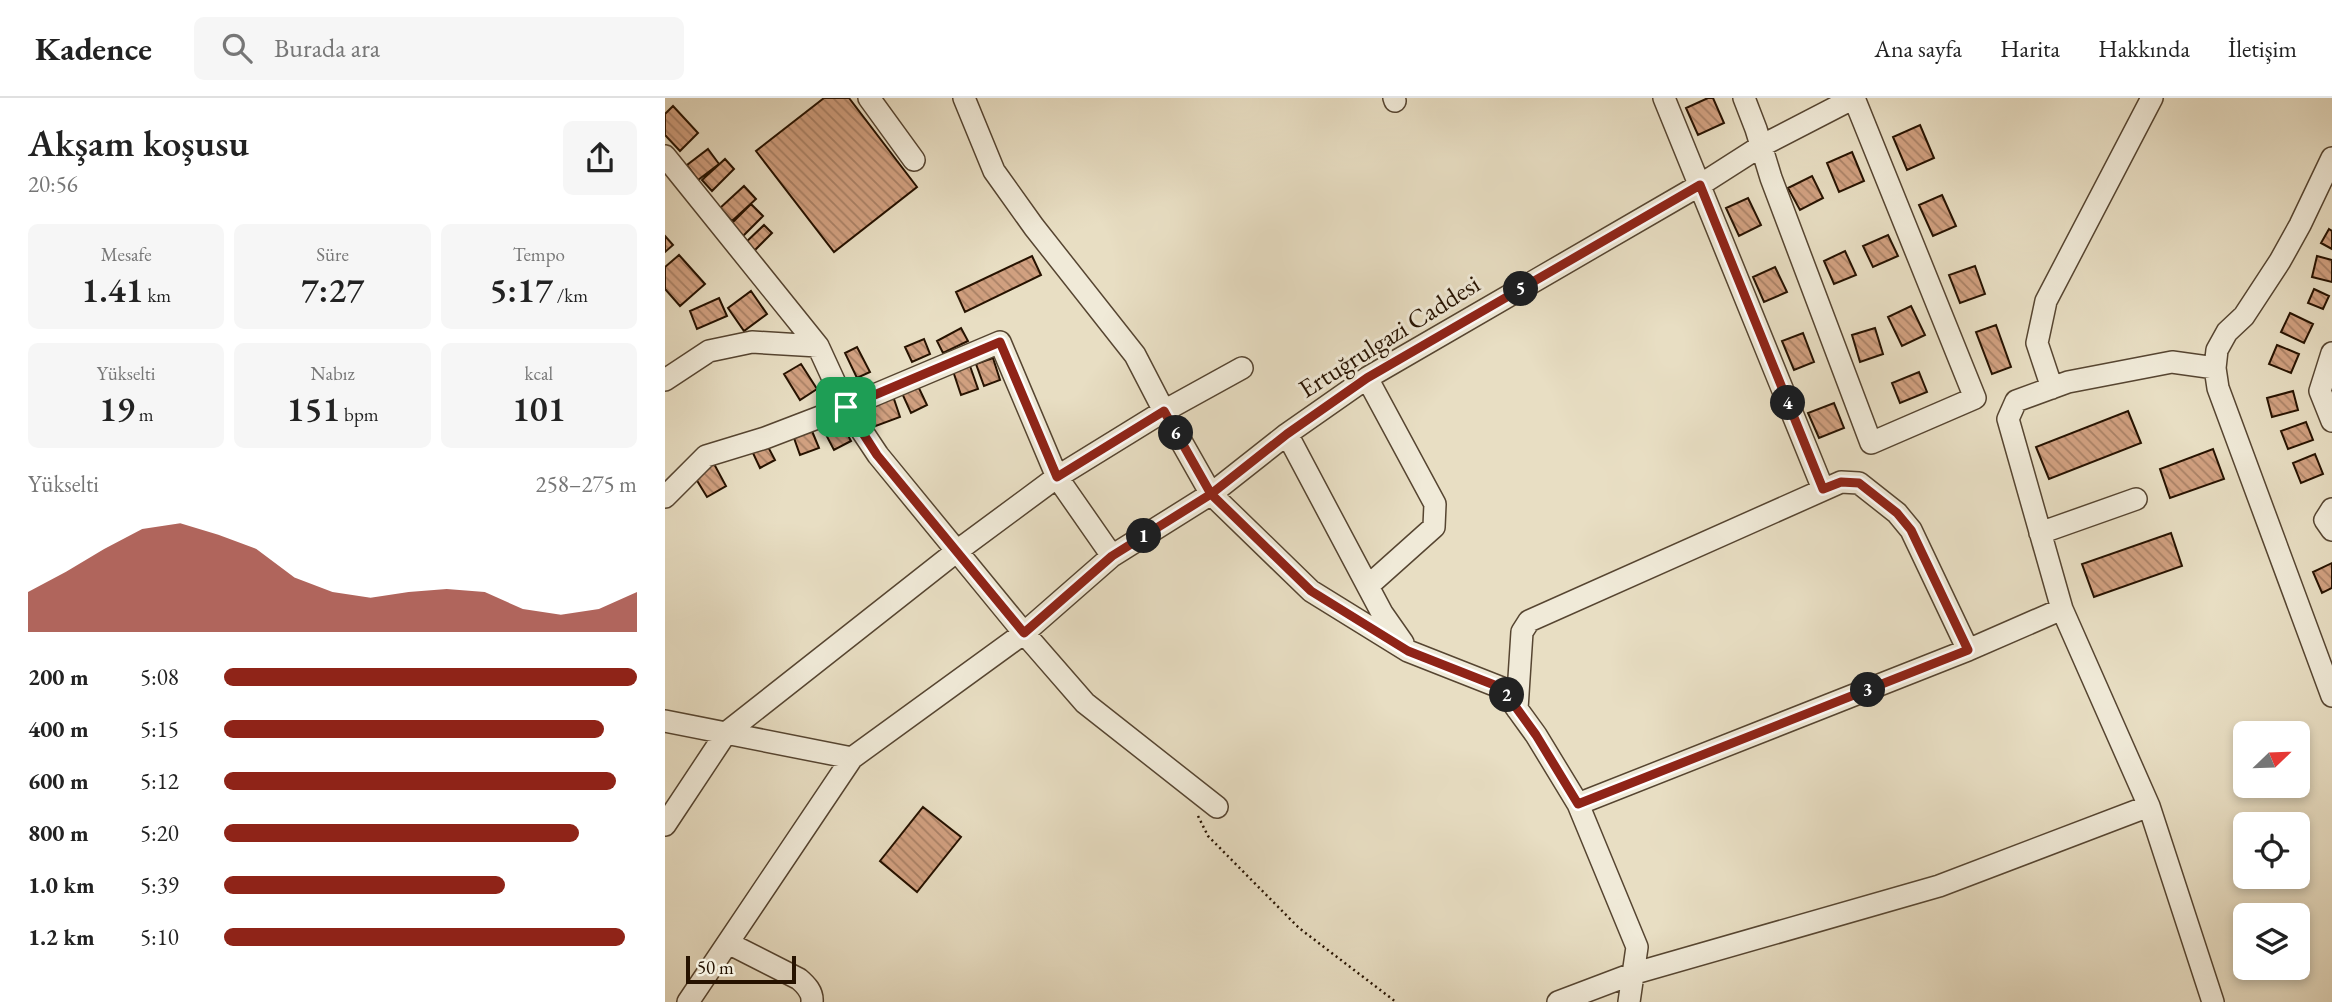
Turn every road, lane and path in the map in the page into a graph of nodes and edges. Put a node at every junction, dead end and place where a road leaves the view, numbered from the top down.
1 (869, 98) edge
2 (964, 98) edge
3 (1664, 98) edge
4 (1744, 98) edge
5 (1854, 98) edge
6 (2152, 98) edge
7 (1761, 146) junction
8 (665, 156) edge
9 (2332, 159) edge
10 (914, 160) dead end
11 (1700, 185) junction
12 (818, 346) junction
13 (2332, 353) edge
14 (1242, 368) dead end
15 (2215, 368) junction
16 (1367, 378) junction
17 (665, 380) edge
18 (2052, 388) junction
19 (846, 407) junction
20 (1164, 411) junction
21 (2332, 421) edge
22 (1287, 434) junction
23 (1057, 477) junction
24 (1823, 489) junction
25 (1211, 494) junction
26 (665, 497) edge
27 (2136, 499) dead end
28 (2332, 509) edge
29 (2332, 530) edge
30 (2040, 533) junction
31 (957, 551) junction
32 (1112, 556) junction
33 (1368, 586) junction
34 (2062, 609) junction
35 (1024, 633) junction
36 (1968, 650) junction
37 (1408, 651) junction
38 (2332, 696) edge
39 (1517, 709) junction
40 (665, 721) edge
41 (726, 733) junction
42 (852, 758) junction
43 (1196, 792) junction
44 (1578, 804) junction
45 (2149, 806) junction
46 (1217, 807) dead end
47 (665, 825) edge
48 (728, 943) junction
49 (1632, 974) junction
50 (688, 1002) edge
51 (812, 1002) edge
52 (1397, 1002) edge
53 (1558, 1002) edge
54 (1629, 1002) edge
55 (2213, 1002) edge

1 - 10 street
2 - 20 street
3 - 11 street
4 - 7 street
5 - 7 street, Ertuğrulgazi Caddesi
5 - 7 street
6 - 18 street
7 - 11 street, Ertuğrulgazi Caddesi
8 - 12 street
9 - 15 street
11 - 16 street, Ertuğrulgazi Caddesi
11 - 24 street
12 - 17 street
12 - 19 street
13 - 21 street
14 - 20 street
15 - 18 street
15 - 38 street
16 - 22 street, Ertuğrulgazi Caddesi
16 - 33 street
18 - 30 street
19 - 23 street
19 - 26 street
19 - 31 street
20 - 23 street
20 - 25 street
22 - 25 street, Ertuğrulgazi Caddesi
22 - 33 street
23 - 31 street
23 - 32 street
24 - 36 street
24 - 39 street
25 - 32 street, Ertuğrulgazi Caddesi
25 - 37 street
27 - 30 street
28 - 29 street
30 - 34 street
31 - 35 street
31 - 41 street
32 - 35 street, Ertuğrulgazi Caddesi
33 - 37 street
34 - 36 street
34 - 45 street
35 - 42 street, Ertuğrulgazi Caddesi
35 - 43 street
36 - 44 street
37 - 39 street
39 - 44 street
40 - 41 street
41 - 42 street
41 - 47 street
42 - 48 street
43 - 46 street
43 - 52 path
44 - 49 street
45 - 49 street
45 - 55 street
48 - 50 street
48 - 51 street
49 - 53 street
49 - 54 street

